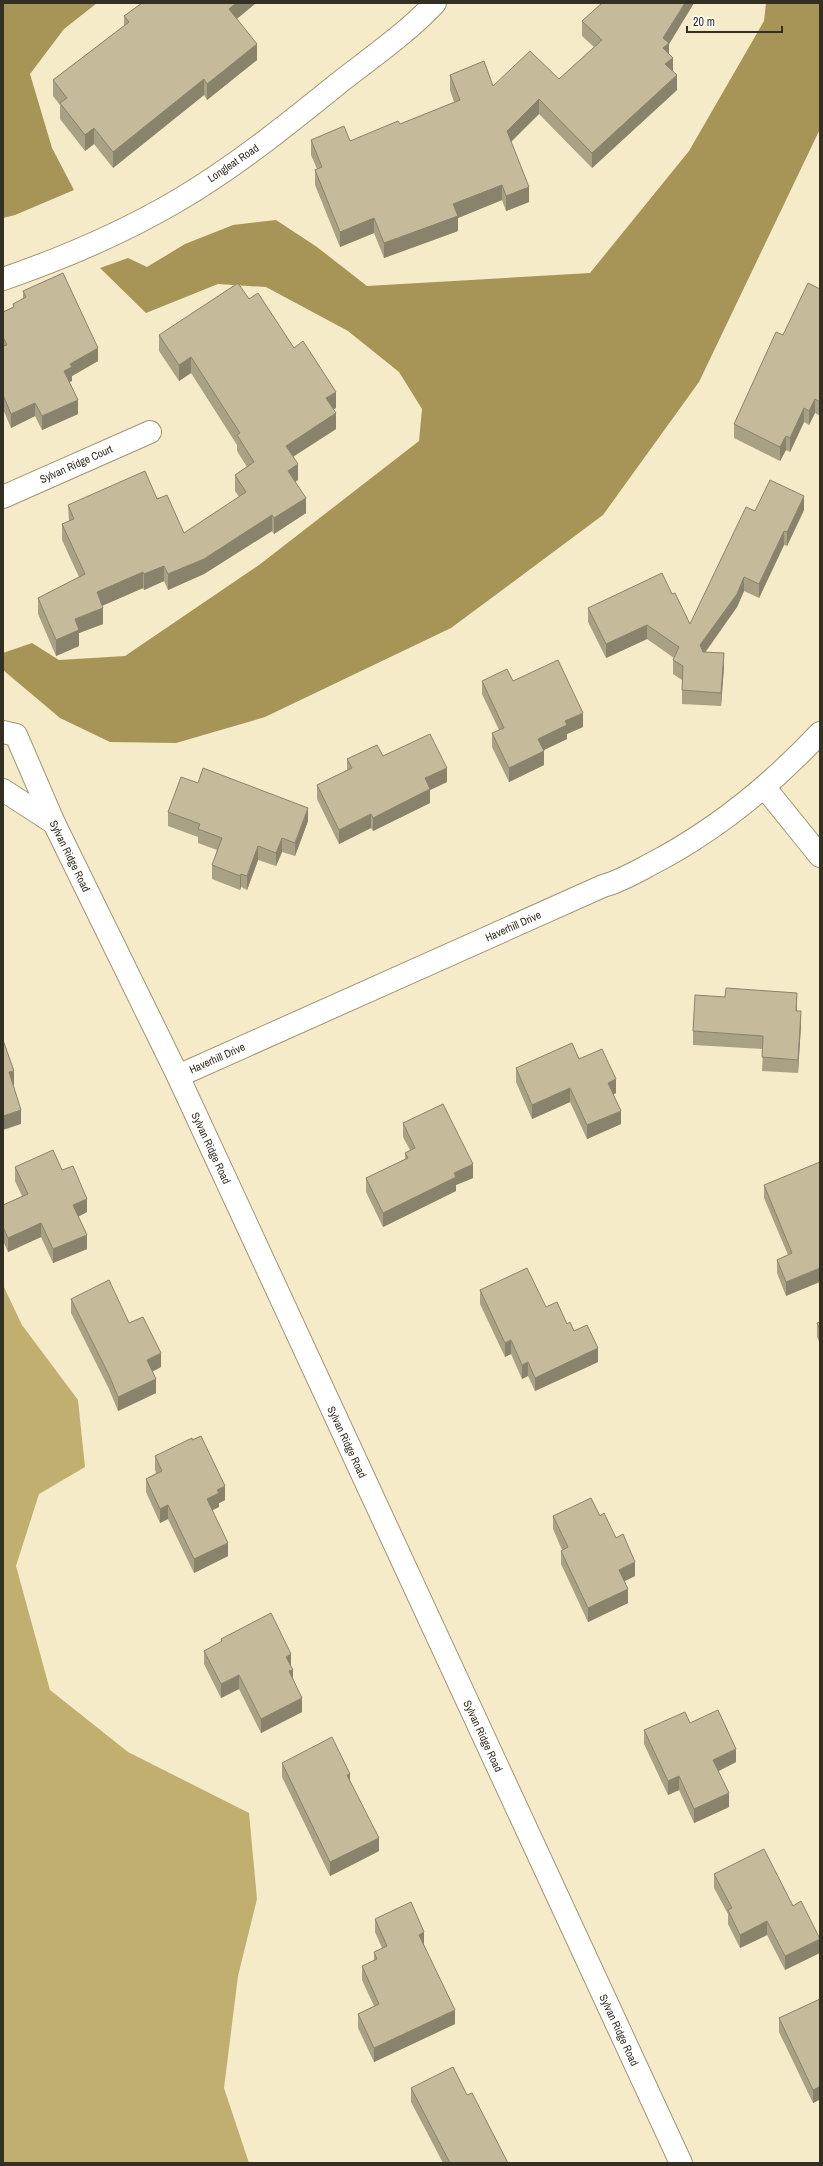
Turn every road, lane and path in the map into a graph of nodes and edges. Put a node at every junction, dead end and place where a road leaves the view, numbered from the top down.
1 (436, 3) edge
2 (3, 279) edge
3 (150, 432) dead end
4 (3, 497) edge
5 (3, 732) edge
6 (820, 733) edge
7 (765, 788) junction
8 (3, 790) edge
9 (54, 823) junction
10 (820, 856) edge
11 (178, 1076) junction
12 (681, 2163) edge

1 - 2 street, Longleat Road
3 - 4 street, Sylvan Ridge Court
5 - 9 street, Sylvan Ridge Road
6 - 7 street, Haverhill Drive
7 - 10 street
7 - 11 street, Haverhill Drive
8 - 9 street
9 - 11 street, Sylvan Ridge Road
11 - 12 street, Sylvan Ridge Road

